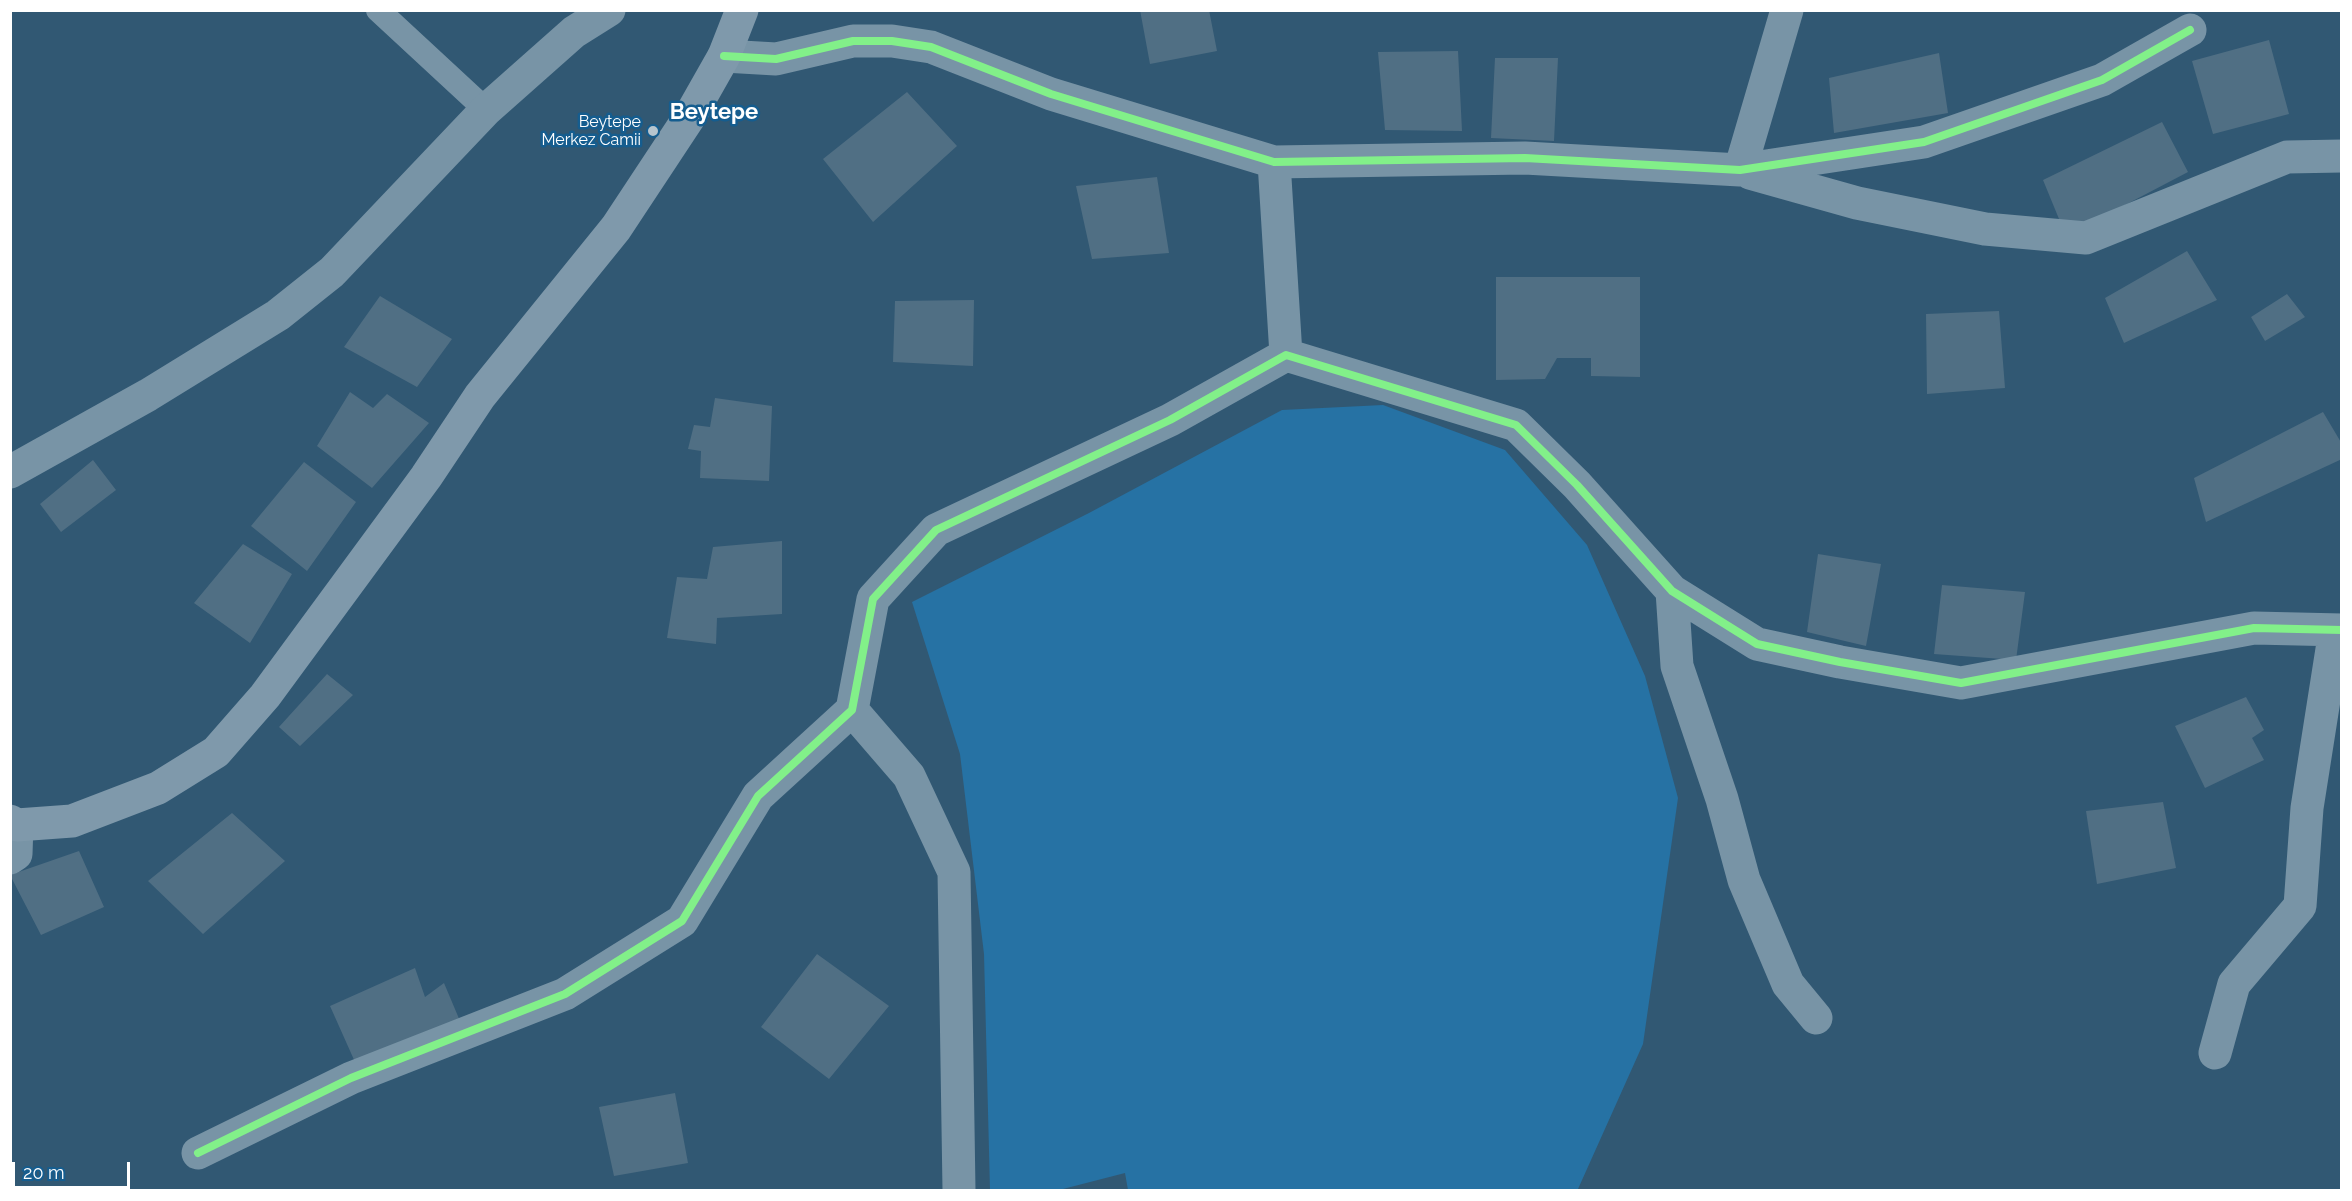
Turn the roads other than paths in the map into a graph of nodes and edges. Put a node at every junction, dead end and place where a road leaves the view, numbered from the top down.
1 (378, 10) edge
2 (609, 10) edge
3 (742, 10) edge
4 (1787, 10) edge
5 (2190, 30) dead end
6 (724, 56) junction
7 (486, 110) junction
8 (2342, 156) edge
9 (1274, 162) junction
10 (1740, 170) junction
11 (1286, 355) junction
12 (10, 472) edge
13 (1672, 591) junction
14 (2338, 630) edge
15 (852, 710) junction
16 (14, 823) edge
17 (10, 858) edge
18 (1816, 1018) dead end
19 (2215, 1053) dead end
20 (198, 1153) dead end
21 (959, 1191) edge

1 - 7 lane
2 - 7 street
3 - 6 street
4 - 10 street
5 - 10 street
6 - 9 street
6 - 16 street
7 - 12 street
8 - 10 street
9 - 10 street
9 - 11 street
11 - 13 street
11 - 15 street
13 - 14 street
13 - 18 street
14 - 19 street
15 - 20 street
15 - 21 street
16 - 17 street

